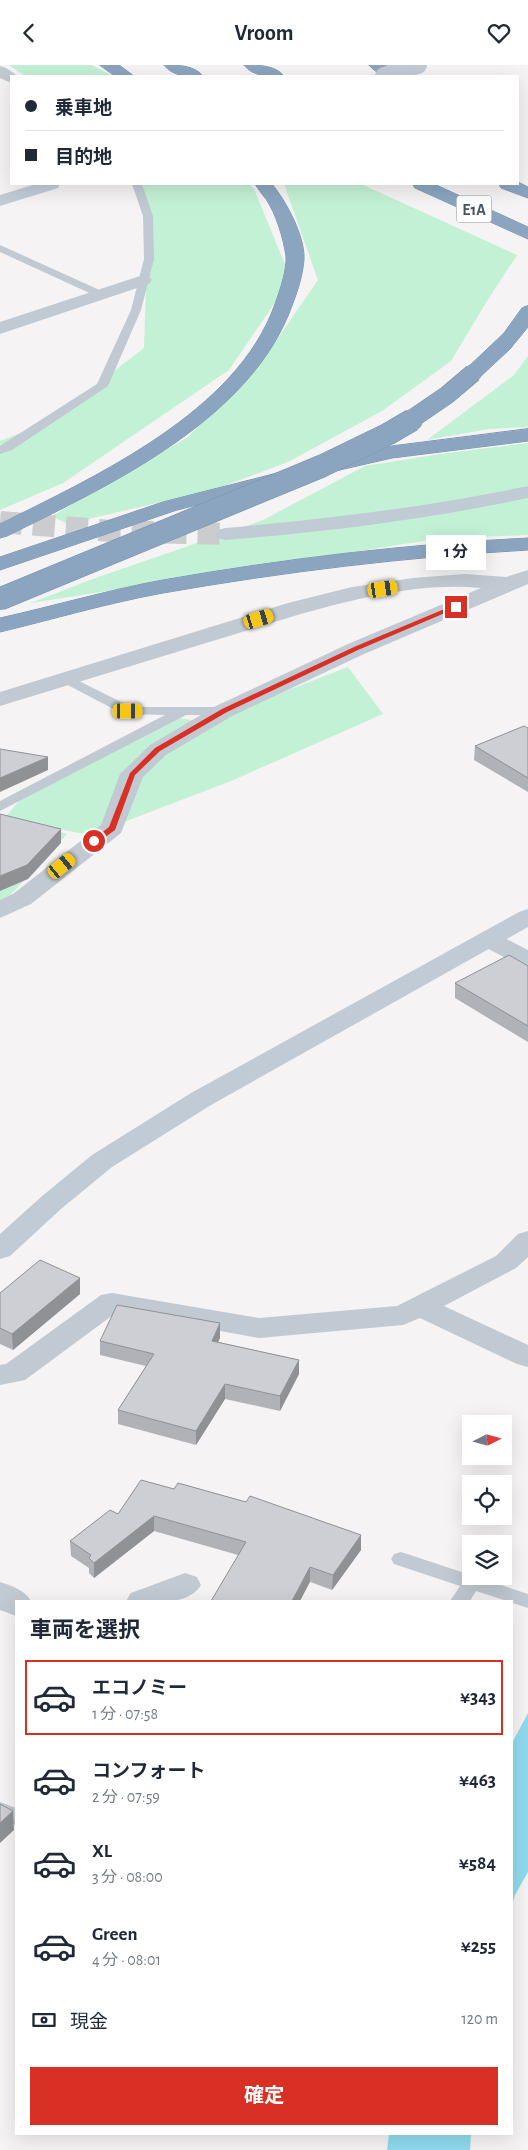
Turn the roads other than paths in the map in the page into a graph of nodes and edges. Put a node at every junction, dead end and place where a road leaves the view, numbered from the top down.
1 (108, 65) edge
2 (172, 65) edge
3 (252, 65) edge
4 (377, 65) edge
5 (418, 65) edge
6 (124, 75) edge
7 (193, 75) edge
8 (274, 75) edge
9 (387, 75) edge
10 (398, 75) edge
11 (519, 173) edge
12 (49, 185) edge
13 (137, 185) edge
14 (264, 185) edge
15 (423, 185) edge
16 (509, 185) edge
17 (528, 189) edge
18 (528, 193) edge
19 (0, 201) edge
20 (528, 234) edge
21 (0, 248) edge
22 (143, 280) junction
23 (100, 294) junction
24 (528, 312) edge
25 (0, 328) edge
26 (528, 435) edge
27 (0, 450) edge
28 (528, 492) edge
29 (0, 532) edge
30 (225, 534) tunnel mouth
31 (528, 544) edge
32 (0, 564) edge
33 (518, 580) edge
34 (0, 599) edge
35 (7, 623) edge
36 (67, 679) junction
37 (0, 699) edge
38 (183, 711) junction
39 (224, 711) junction
40 (0, 807) edge
41 (0, 910) edge
42 (528, 917) edge
43 (488, 939) junction
44 (528, 960) edge
45 (528, 1241) edge
46 (0, 1251) edge
47 (420, 1306) junction
48 (528, 1357) edge
49 (0, 1375) edge
50 (401, 1559) dead end
51 (462, 1579) edge
52 (185, 1585) dead end
53 (470, 1585) edge
54 (481, 1585) edge
55 (0, 1594) edge
56 (145, 1600) edge
57 (461, 1600) edge
58 (528, 1601) edge
59 (15, 1604) edge
60 (0, 1810) edge
61 (15, 1817) edge

1 - 6 highway
2 - 7 highway
3 - 8 highway
4 - 10 highway
5 - 9 street, bridge
11 - 17 highway
12 - 19 street
13 - 22 lane
14 - 29 highway
15 - 20 highway, E1A
16 - 18 highway, E1A
21 - 23 lane
22 - 23 street
22 - 27 lane
23 - 25 street
24 - 34 highway, bridge
26 - 32 highway
28 - 30 street
31 - 35 highway
33 - 36 street
33 - 39 street
36 - 37 street
36 - 38 lane
38 - 39 lane
38 - 40 lane
39 - 41 street
42 - 43 street
43 - 44 street
43 - 46 street
45 - 47 street
47 - 48 street
47 - 49 street
50 - 51 lane
52 - 56 street
53 - 57 lane
54 - 58 lane
55 - 59 street
60 - 61 lane

